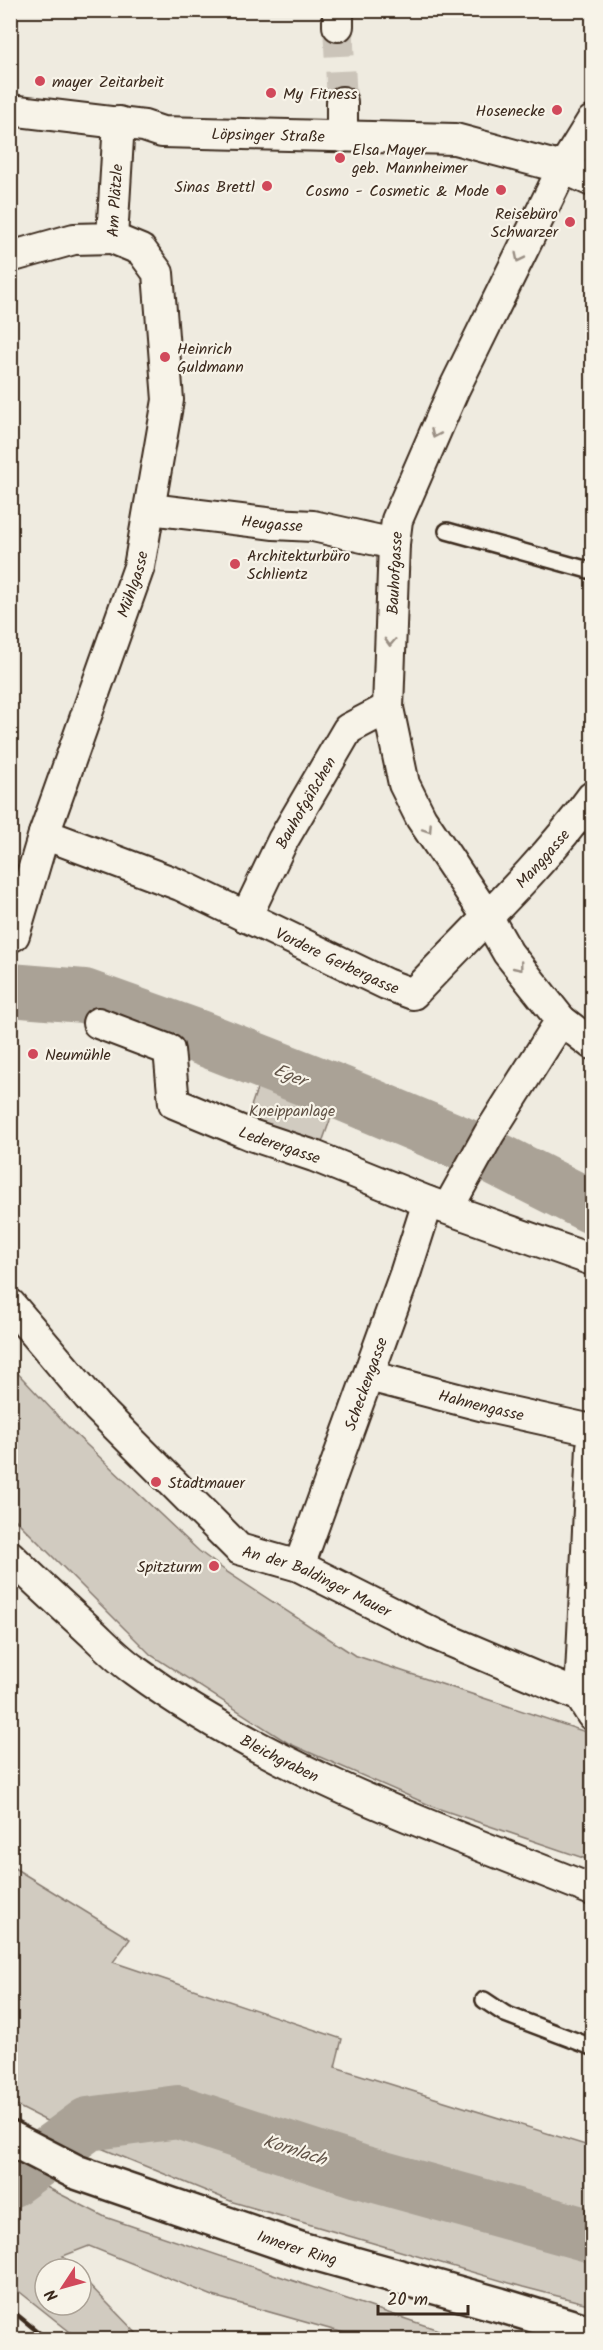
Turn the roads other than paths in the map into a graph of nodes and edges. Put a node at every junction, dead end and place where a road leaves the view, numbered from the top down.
1 (342, 102) tunnel mouth
2 (10, 110) edge
3 (592, 121) edge
4 (119, 122) junction
5 (342, 137) junction
6 (563, 168) junction
7 (592, 181) edge
8 (112, 238) junction
9 (10, 257) edge
10 (150, 509) junction
11 (402, 530) junction
12 (447, 531) dead end
13 (592, 571) edge
14 (388, 708) junction
15 (592, 797) edge
16 (44, 834) junction
17 (246, 917) junction
18 (488, 918) junction
19 (10, 937) edge
20 (561, 1020) junction
21 (98, 1023) dead end
22 (592, 1044) edge
23 (438, 1205) junction
24 (592, 1260) edge
25 (10, 1304) edge
26 (369, 1376) junction
27 (592, 1430) edge
28 (592, 1447) edge
29 (10, 1556) edge
30 (300, 1566) junction
31 (586, 1706) edge
32 (592, 1890) edge
33 (484, 2000) dead end
34 (592, 2047) edge
35 (10, 2138) edge
36 (592, 2333) edge

1 - 5 street
2 - 4 street, Löpsinger Straße
3 - 6 street, Bauhofgasse
4 - 5 street, Löpsinger Straße
4 - 8 street, Am Plätzle
5 - 6 street, Löpsinger Straße
6 - 7 street, Löpsinger Straße
6 -> 11 street, Bauhofgasse
8 - 9 street, Am Plätzle
8 - 10 street, Mühlgasse
10 - 11 street, Heugasse
10 - 16 street, Mühlgasse
11 -> 14 street, Bauhofgasse
12 - 13 lane
14 - 17 street, Bauhofgäßchen
14 -> 18 street, Bauhofgasse
15 - 18 street, Manggasse
16 - 17 street, Vordere Gerbergasse
16 - 19 street, Mühlgasse
17 - 18 street, Vordere Gerbergasse
18 -> 20 street
20 - 22 street
20 - 23 street, Scheckengasse
21 - 23 street, Lederergasse
23 - 24 street, Lederergasse
23 - 26 street, Scheckengasse
25 - 30 street, An der Baldinger Mauer
26 - 27 street, Hahnengasse
26 - 30 street, Scheckengasse
28 - 31 street
29 - 32 street, Bleichgraben
30 - 31 street, An der Baldinger Mauer
33 - 34 lane
35 - 36 main road, Innerer Ring

